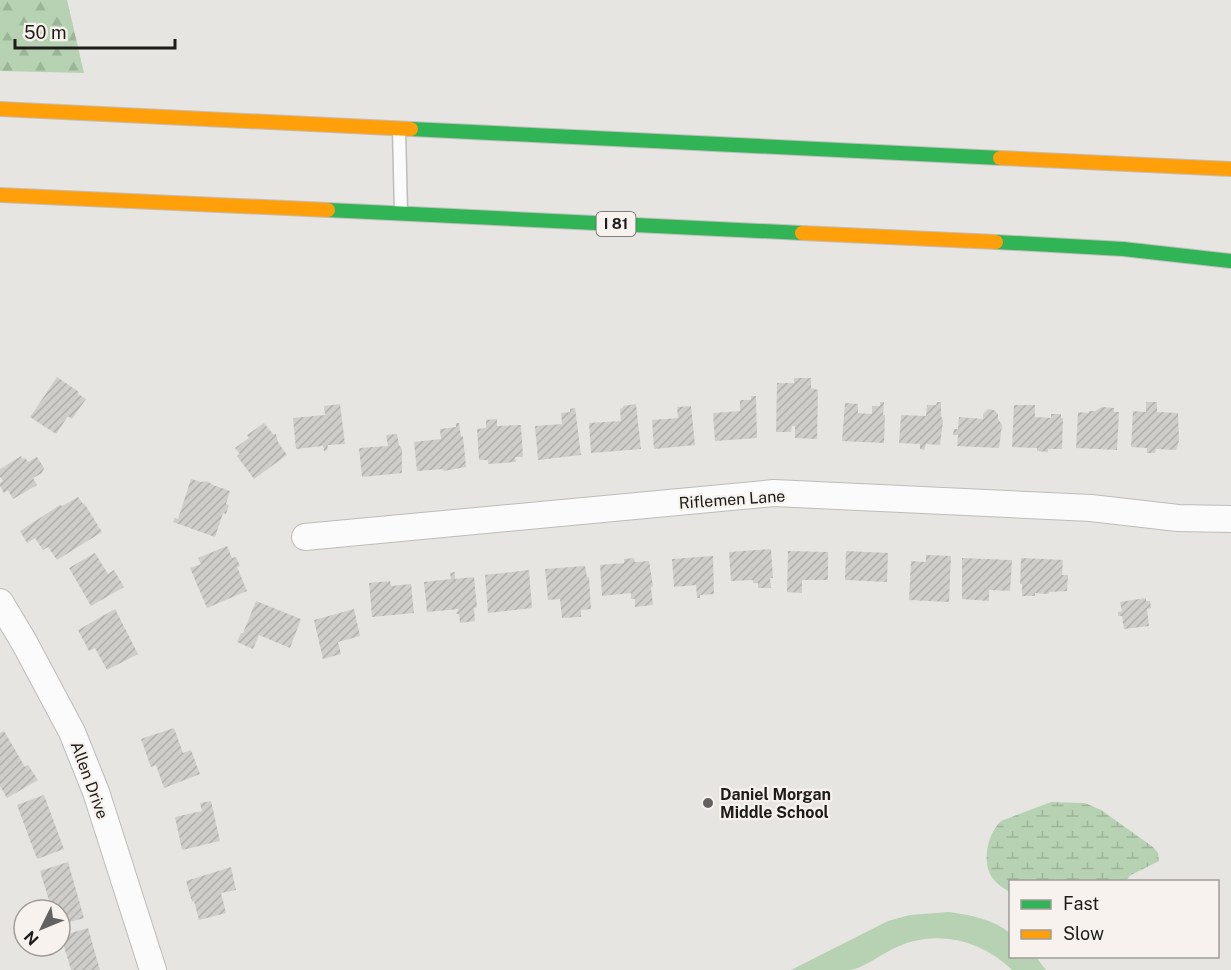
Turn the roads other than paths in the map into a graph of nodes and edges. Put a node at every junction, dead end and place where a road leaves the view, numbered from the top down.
1 (0, 109) edge
2 (399, 129) junction
3 (1231, 169) edge
4 (0, 195) edge
5 (401, 214) junction
6 (1231, 261) edge
7 (1231, 519) edge
8 (305, 537) dead end
9 (0, 602) edge
10 (153, 970) edge

1 - 2 highway
2 - 3 highway
2 - 5 lane
4 - 5 highway, I 81
5 - 6 highway, I 81
7 - 8 street, Riflemen Lane
9 - 10 street, Allen Drive

